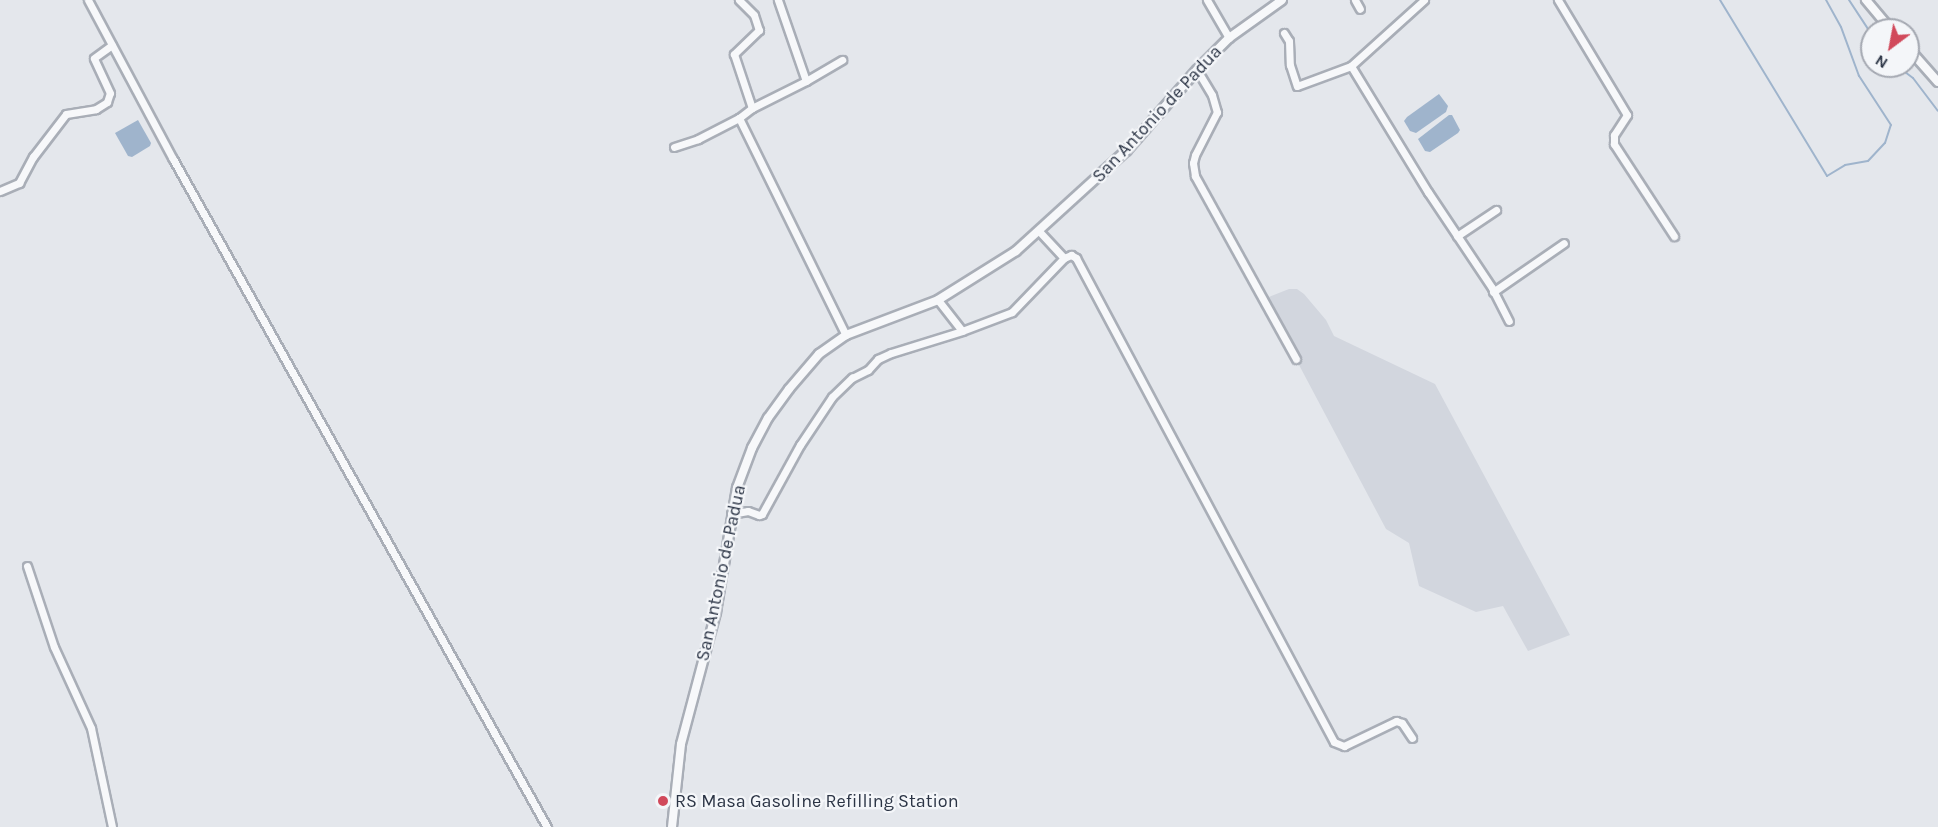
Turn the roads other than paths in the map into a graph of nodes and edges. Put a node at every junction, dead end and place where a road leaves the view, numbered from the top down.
1 (88, 0) edge
2 (739, 0) edge
3 (778, 0) edge
4 (1207, 0) edge
5 (1281, 0) edge
6 (1354, 0) edge
7 (1424, 0) edge
8 (1558, 0) edge
9 (1866, 0) edge
10 (1360, 9) dead end
11 (1881, 18) edge
12 (1284, 33) dead end
13 (1229, 38) junction
14 (112, 45) junction
15 (842, 60) dead end
16 (1920, 62) edge
17 (1351, 66) junction
18 (1197, 70) junction
19 (806, 81) junction
20 (1938, 82) edge
21 (752, 108) junction
22 (739, 118) junction
23 (674, 147) dead end
24 (0, 191) edge
25 (1496, 210) dead end
26 (1040, 232) junction
27 (1457, 236) junction
28 (1674, 236) dead end
29 (1564, 243) dead end
30 (1064, 258) junction
31 (1494, 292) junction
32 (938, 300) junction
33 (1509, 321) dead end
34 (962, 331) junction
35 (846, 335) junction
36 (1296, 359) dead end
37 (731, 514) junction
38 (27, 566) dead end
39 (1412, 738) dead end
40 (112, 827) edge
41 (547, 827) edge
42 (672, 827) edge

1 - 14 street
2 - 21 street
3 - 19 street
4 - 13 street
5 - 13 street, San Antonio de Padua
6 - 10 street
7 - 17 street
8 - 28 street
9 - 11 street
12 - 17 street
13 - 18 street, San Antonio de Padua
14 - 24 street
14 - 41 street
15 - 19 street
16 - 20 street
17 - 27 street
18 - 26 street, San Antonio de Padua
18 - 36 street
19 - 21 street
21 - 22 street
22 - 23 street
22 - 35 street
25 - 27 street
26 - 30 street
26 - 32 street, San Antonio de Padua
27 - 31 street
29 - 31 street
30 - 34 street
30 - 39 street
31 - 33 street
32 - 34 street
32 - 35 street, San Antonio de Padua
34 - 37 street
35 - 37 street, San Antonio de Padua
37 - 42 street, San Antonio de Padua
38 - 40 street

